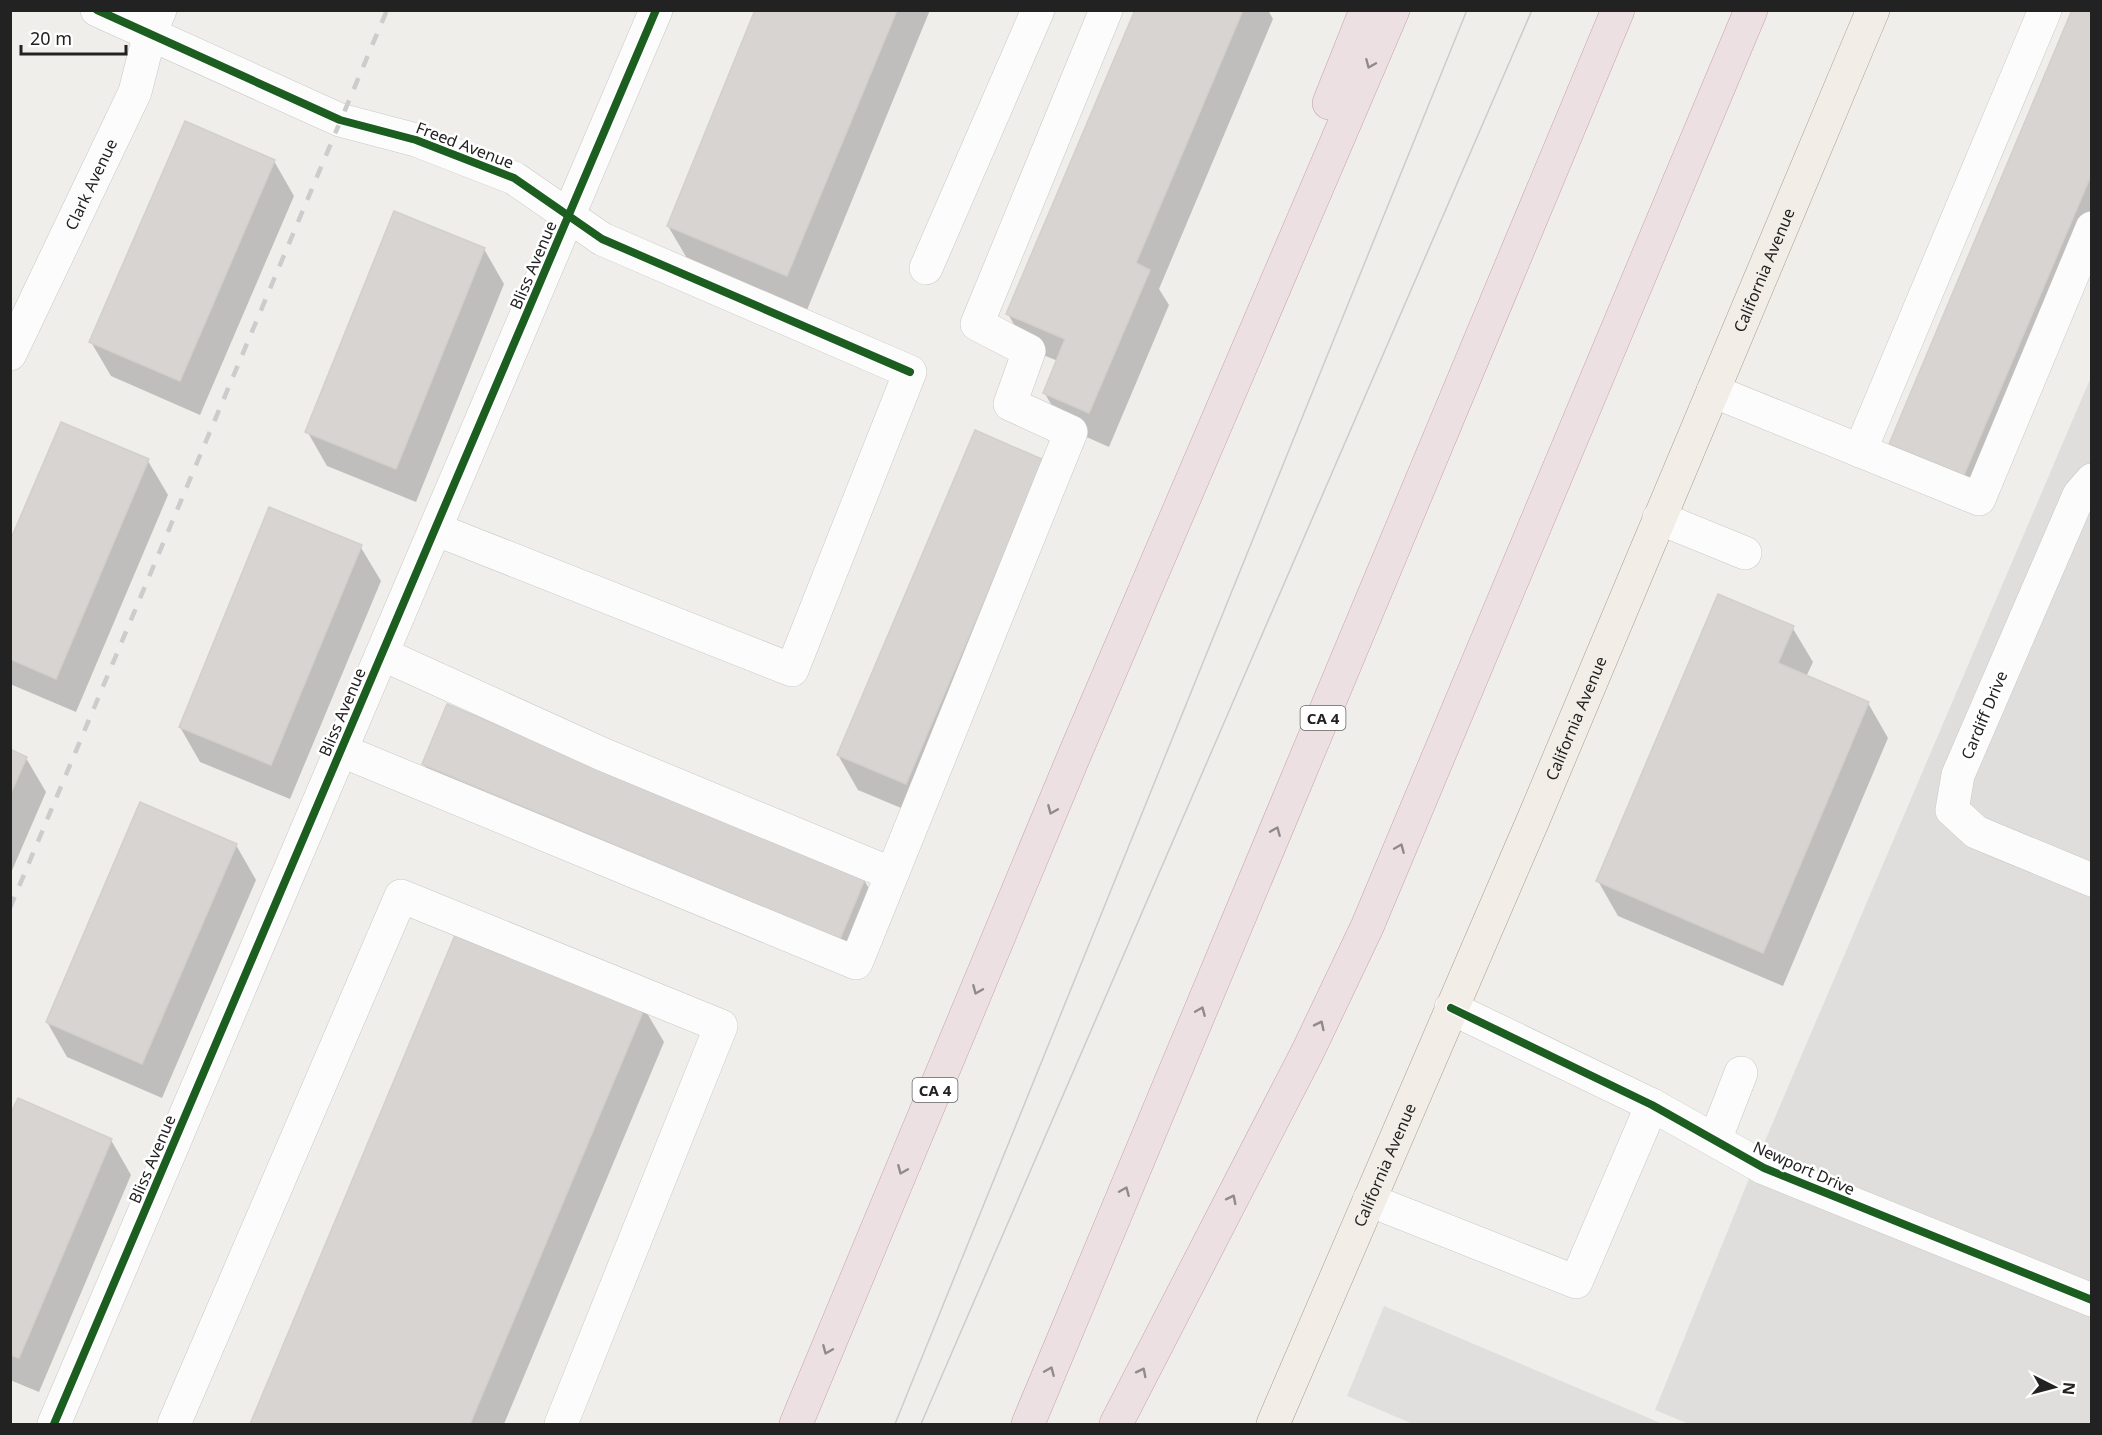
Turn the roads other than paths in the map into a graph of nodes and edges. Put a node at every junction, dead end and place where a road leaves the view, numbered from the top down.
1 (97, 10) edge
2 (656, 10) edge
3 (1038, 10) edge
4 (1106, 10) edge
5 (1366, 10) edge
6 (1393, 10) edge
7 (1618, 10) edge
8 (1750, 10) edge
9 (1873, 10) edge
10 (2045, 10) edge
11 (155, 22) edge
12 (569, 215) junction
13 (2091, 228) edge
14 (926, 268) dead end
15 (10, 354) edge
16 (1713, 391) junction
17 (1860, 451) junction
18 (2091, 480) edge
19 (1659, 518) junction
20 (435, 529) junction
21 (1745, 553) dead end
22 (382, 654) junction
23 (340, 750) junction
24 (1074, 756) junction
25 (892, 874) junction
26 (2091, 880) edge
27 (1451, 1008) junction
28 (1741, 1073) dead end
29 (1652, 1104) junction
30 (1715, 1140) junction
31 (1369, 1200) junction
32 (2091, 1300) edge
33 (54, 1425) edge
34 (174, 1425) edge
35 (561, 1425) edge
36 (796, 1425) edge
37 (1028, 1425) edge
38 (1116, 1425) edge
39 (1273, 1425) edge

1 - 11 street, Freed Avenue
2 - 12 street, Bliss Avenue
3 - 14 street
4 - 25 street
5 - 24 highway
6 -> 24 highway, CA 4
37 -> 7 highway, CA 4
38 -> 8 highway
9 - 16 main road, California Avenue
10 - 17 street
11 - 12 street, Freed Avenue
11 - 15 street, Clark Avenue
12 - 20 street, Bliss Avenue
12 - 20 street, Freed Avenue
13 - 17 street
16 - 17 street
16 - 19 main road, California Avenue
18 - 26 street, Cardiff Drive
19 - 21 street
19 - 27 main road, California Avenue
20 - 22 street, Bliss Avenue
22 - 23 street, Bliss Avenue
22 - 25 street
23 - 25 street
23 - 33 street, Bliss Avenue
24 -> 36 highway, CA 4
27 - 29 street, Newport Drive
27 - 31 main road, California Avenue
28 - 30 street
29 - 30 street, Newport Drive
29 - 31 street
30 - 32 street, Newport Drive
31 - 39 main road, California Avenue
34 - 35 street

